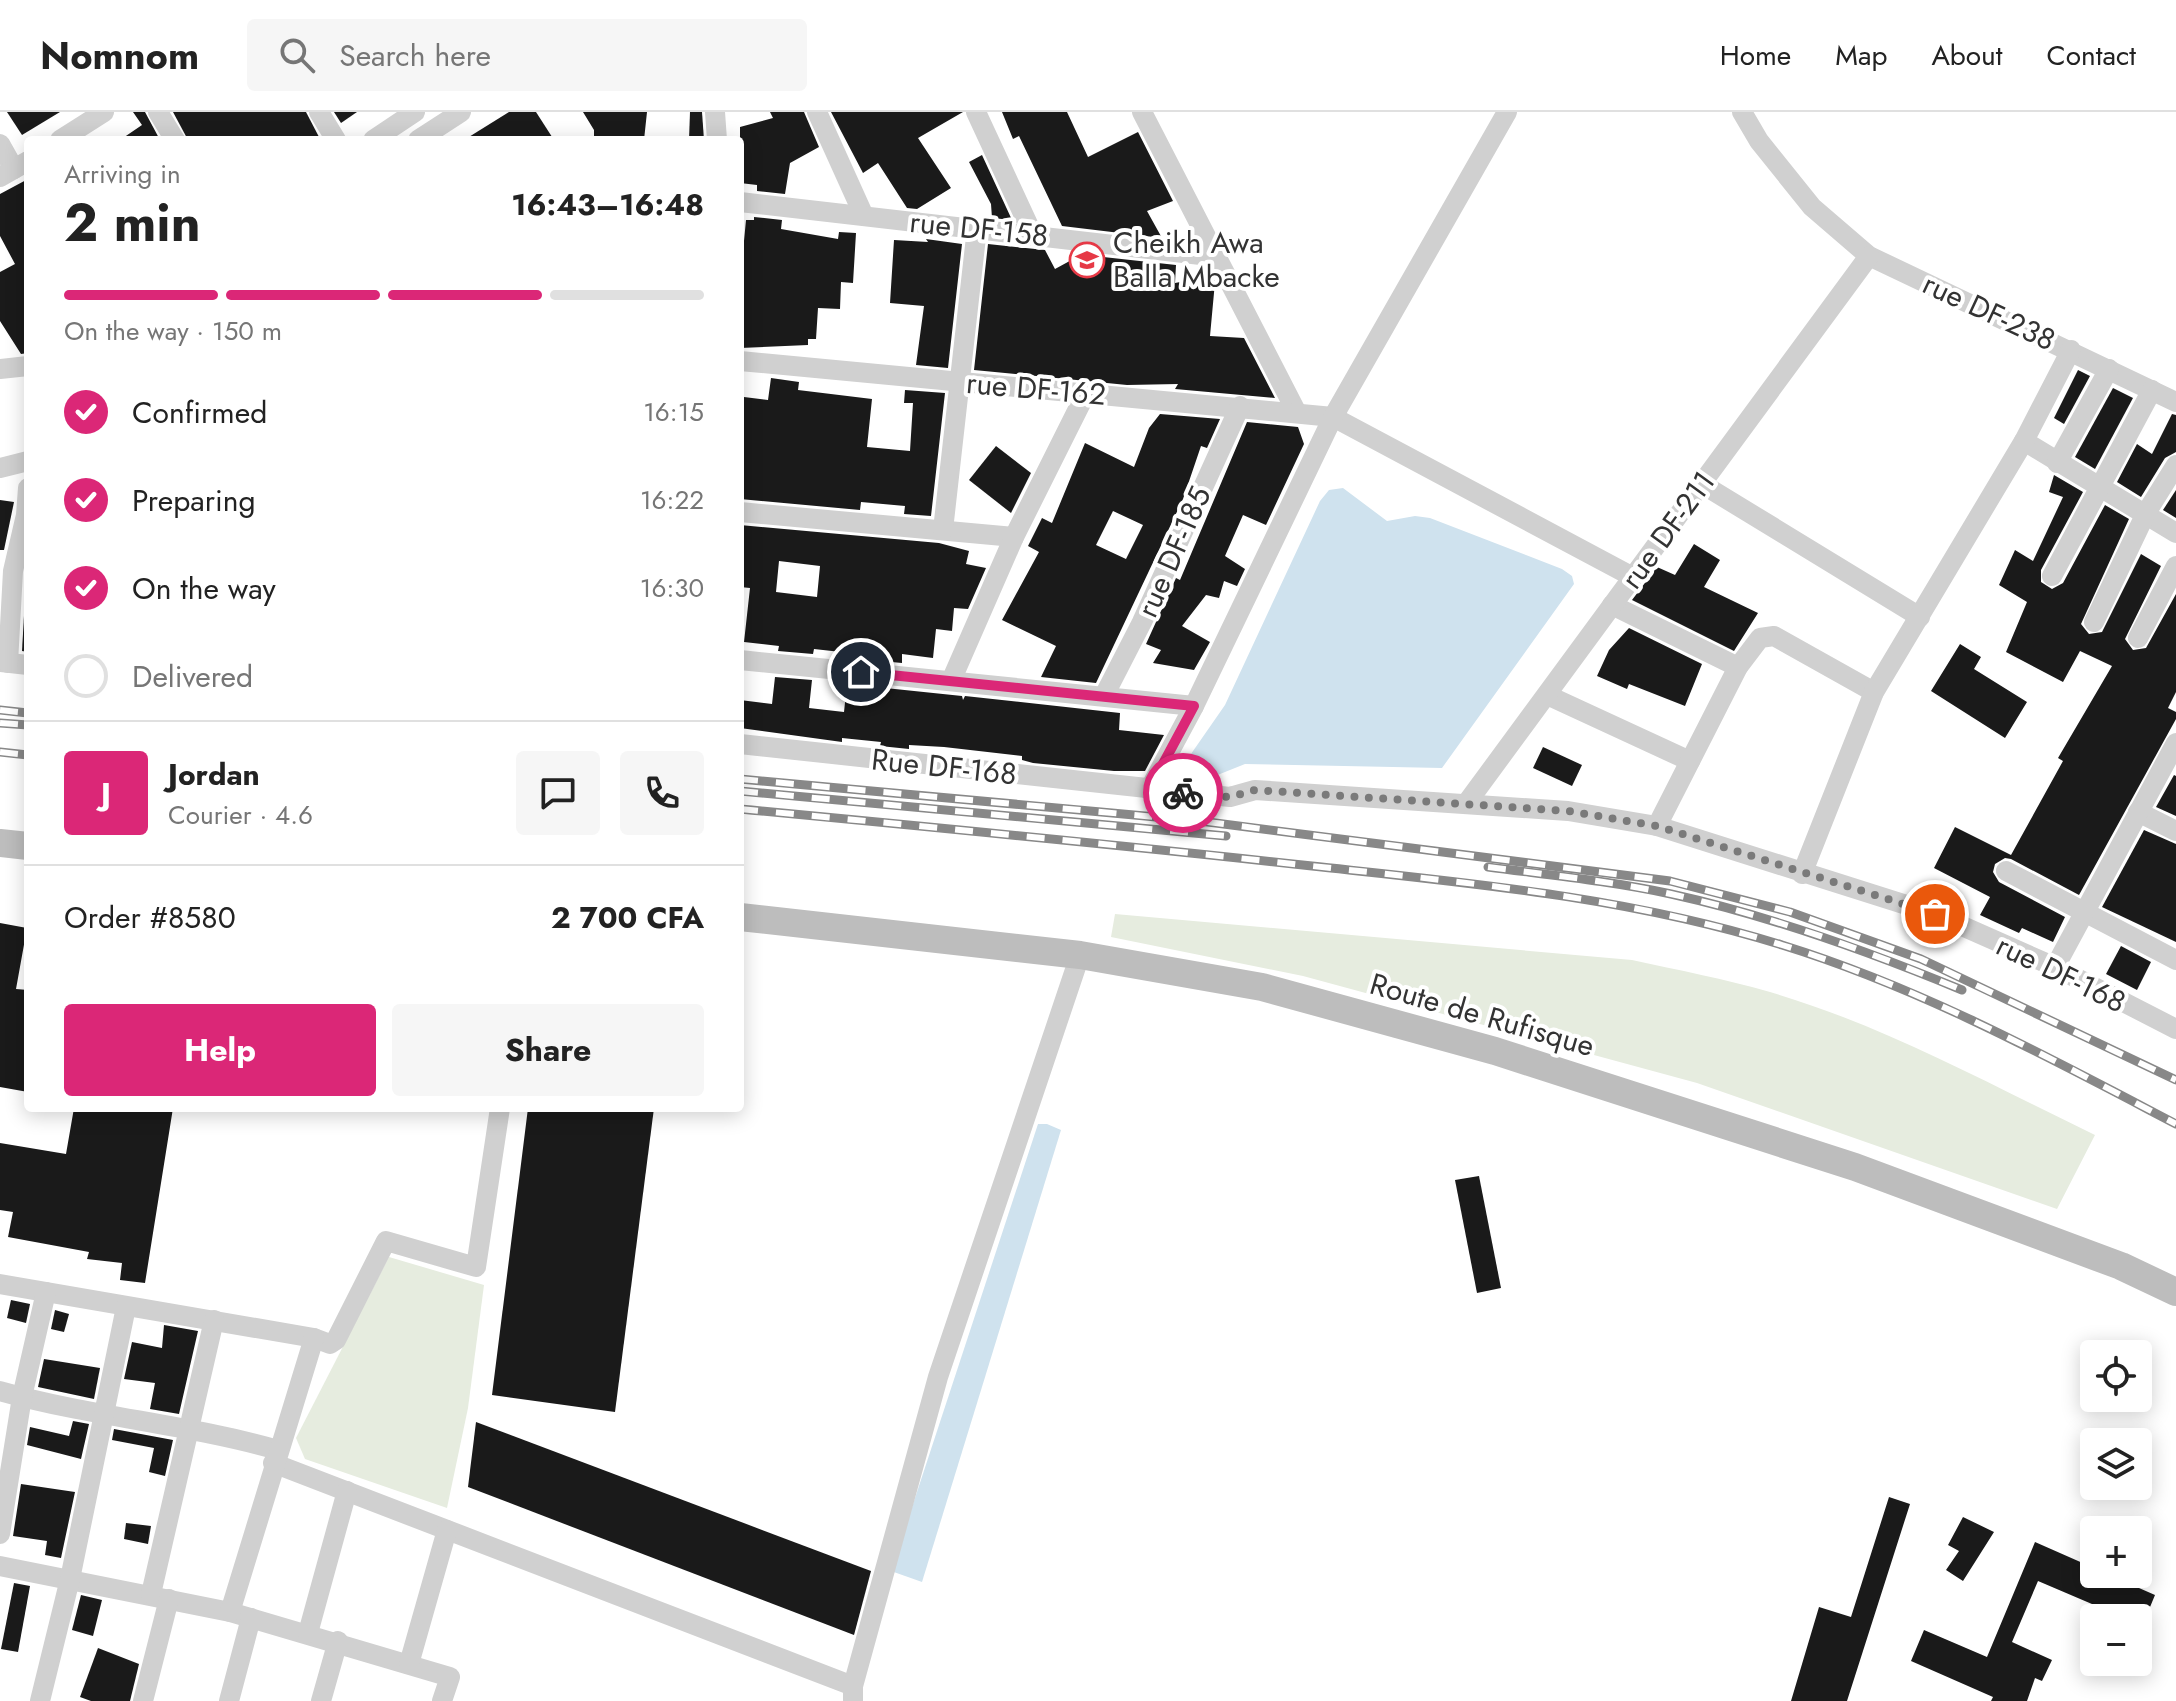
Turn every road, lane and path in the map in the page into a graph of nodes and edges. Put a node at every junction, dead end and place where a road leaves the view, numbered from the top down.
1 (104, 112) edge
2 (158, 112) edge
3 (319, 112) edge
4 (415, 112) edge
5 (461, 112) edge
6 (715, 112) edge
7 (817, 112) edge
8 (976, 112) edge
9 (1142, 112) edge
10 (1507, 112) edge
11 (1742, 112) edge
12 (66, 136) edge
13 (173, 136) edge
14 (334, 136) edge
15 (379, 136) edge
16 (424, 136) edge
17 (717, 136) edge
18 (0, 144) edge
19 (14, 169) edge
20 (744, 202) edge
21 (864, 216) junction
22 (977, 228) junction
23 (1033, 235) junction
24 (1869, 256) junction
25 (1218, 257) junction
26 (2071, 350) junction
27 (744, 361) edge
28 (24, 366) edge
29 (0, 369) edge
30 (2109, 369) junction
31 (960, 383) junction
32 (2152, 390) junction
33 (1086, 393) junction
34 (2176, 402) edge
35 (1240, 406) junction
36 (1297, 413) junction
37 (1333, 417) junction
38 (2024, 441) junction
39 (24, 462) edge
40 (2057, 463) junction
41 (2176, 465) edge
42 (0, 468) edge
43 (1702, 484) junction
44 (2101, 485) junction
45 (744, 512) edge
46 (2146, 513) junction
47 (24, 524) edge
48 (943, 530) junction
49 (2176, 533) edge
50 (1014, 537) junction
51 (2176, 566) edge
52 (2052, 576) dead end
53 (1633, 577) junction
54 (1612, 605) junction
55 (1920, 617) junction
56 (2094, 622) dead end
57 (2138, 638) dead end
58 (744, 660) edge
59 (12, 663) edge
60 (1738, 667) junction
61 (951, 681) junction
62 (1874, 692) junction
63 (1547, 695) junction
64 (1104, 696) junction
65 (1194, 706) junction
66 (2176, 743) edge
67 (744, 744) edge
68 (1690, 761) junction
69 (1149, 790) junction
70 (1466, 804) junction
71 (2138, 812) junction
72 (1657, 826) junction
73 (2176, 831) edge
74 (0, 843) edge
75 (24, 846) edge
76 (2006, 871) dead end
77 (1802, 874) junction
78 (2084, 912) junction
79 (744, 917) edge
80 (1080, 955) junction
81 (2176, 960) edge
82 (2055, 967) junction
83 (2175, 1030) edge
84 (499, 1112) edge
85 (0, 1284) edge
86 (46, 1292) junction
87 (2176, 1292) edge
88 (126, 1307) junction
89 (214, 1320) junction
90 (314, 1338) junction
91 (0, 1391) edge
92 (22, 1397) junction
93 (103, 1416) junction
94 (189, 1430) junction
95 (275, 1456) junction
96 (347, 1491) junction
97 (447, 1530) junction
98 (0, 1534) edge
99 (0, 1566) edge
100 (70, 1579) junction
101 (160, 1596) junction
102 (230, 1612) junction
103 (251, 1618) junction
104 (308, 1633) junction
105 (338, 1641) junction
106 (409, 1664) junction
107 (853, 1694) edge
108 (40, 1701) edge
109 (143, 1701) edge
110 (229, 1701) edge
111 (321, 1701) edge
112 (442, 1701) edge

1 - 12 street
2 - 13 street
3 - 14 street
4 - 15 street
5 - 16 street
6 - 17 street
7 - 21 street
8 - 23 street
9 - 25 street
10 - 37 street
11 - 24 street, rue DF-238
18 - 19 street
20 - 21 street, rue DF-158
21 - 22 street, rue DF-158
22 - 23 street, rue DF-158
22 - 31 street
23 - 25 street, rue DF-158
24 - 26 street, rue DF-238
24 - 43 street, rue DF-211
25 - 36 street
26 - 30 street, rue DF-238
26 - 38 street
27 - 31 street, rue DF-162
28 - 29 street
30 - 32 street, rue DF-238
30 - 40 street
31 - 33 street, rue DF-162
31 - 48 street
32 - 34 street, rue DF-238
32 - 44 street
33 - 35 street, rue DF-162
33 - 50 street
35 - 36 street, rue DF-162
35 - 64 street, rue DF-185
36 - 37 street, rue DF-162
37 - 53 street
37 - 65 street
38 - 40 street
38 - 55 street
39 - 42 street
40 - 44 street
41 - 46 street
43 - 53 street, rue DF-211
43 - 55 street
44 - 46 street
44 - 52 street
45 - 48 street
46 - 49 street
46 - 56 street
47 - 59 street
48 - 50 street
50 - 61 street
51 - 57 street
53 - 54 street, rue DF-211
54 - 60 street
54 - 63 street, rue DF-211
55 - 62 street
58 - 61 street
60 - 62 street
60 - 68 street
61 - 64 street
62 - 77 street
63 - 68 street
63 - 70 street, rue DF-211
64 - 65 street
65 - 69 street
66 - 71 street
67 - 69 street, Rue DF-168
68 - 72 street
69 - 70 street, rue DF-168
70 - 72 street, rue DF-168
71 - 73 street
71 - 78 street
72 - 77 street, rue DF-168
74 - 75 main road
76 - 78 street
77 - 82 street, rue DF-168
78 - 81 street
78 - 82 street
79 - 80 main road, Route de Rufisque
80 - 87 main road, Route de Rufisque
80 - 107 street
82 - 83 street, rue DF-168
84 - 90 street
85 - 86 street
86 - 88 street
86 - 92 street
88 - 89 street
88 - 93 street
89 - 90 street
89 - 94 street
90 - 95 street
91 - 92 street
92 - 93 street
92 - 98 street
93 - 94 street
93 - 100 street
94 - 95 street
94 - 101 street
95 - 96 street
95 - 102 street
96 - 97 street
96 - 104 street
97 - 106 street
97 - 107 street
99 - 100 street
100 - 101 street
100 - 108 street
101 - 102 street
101 - 109 street
102 - 103 street
103 - 104 street
103 - 110 street
104 - 105 street
105 - 106 street
105 - 111 street
106 - 112 street

